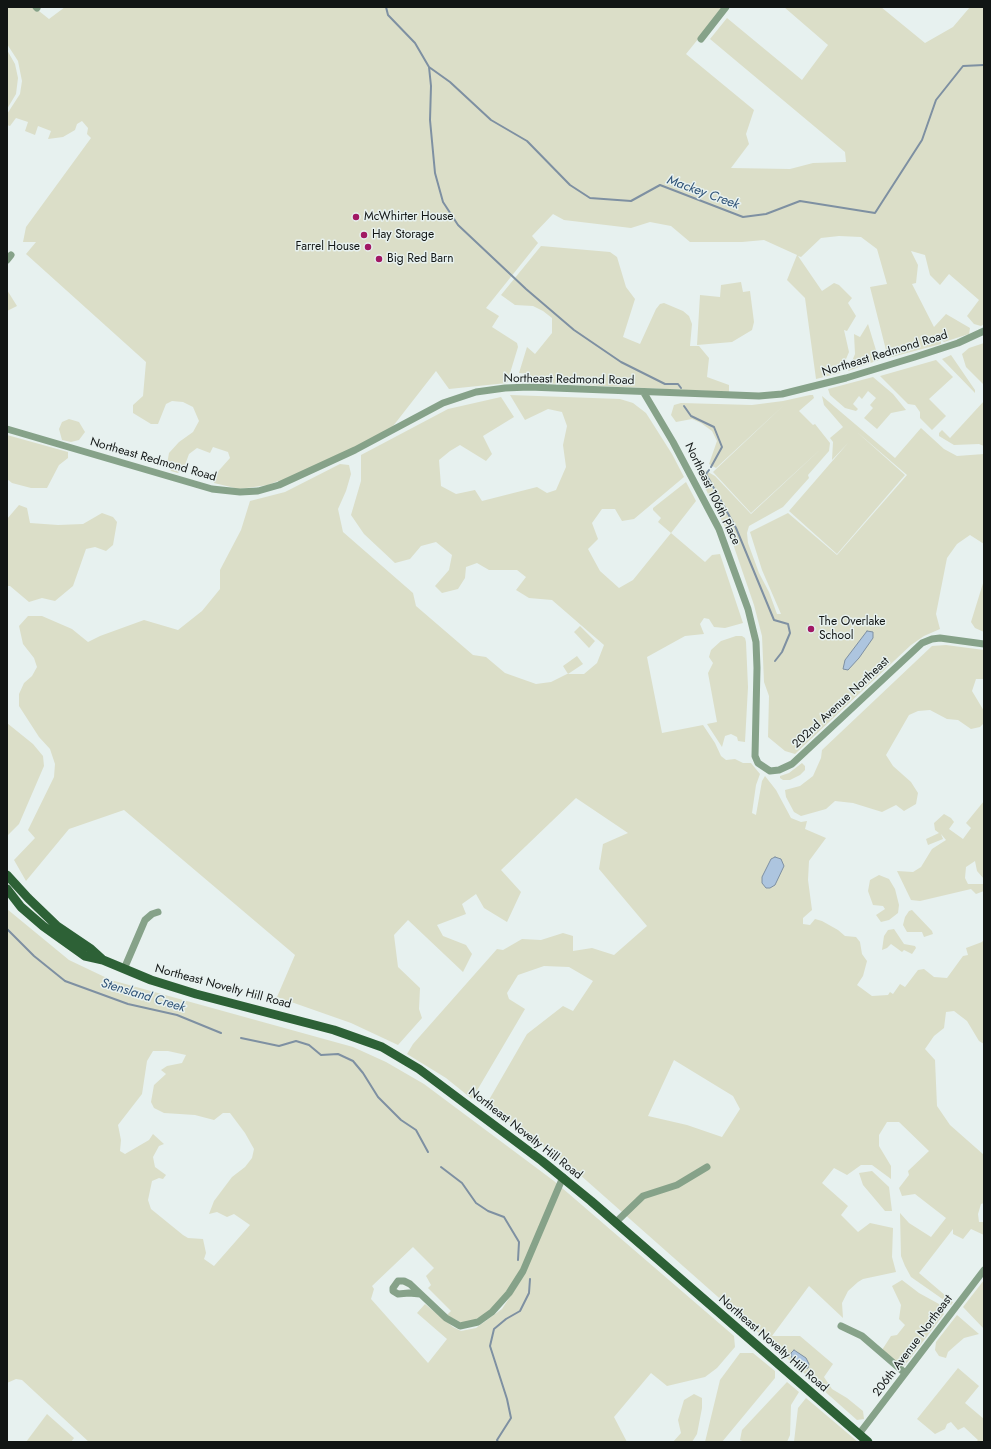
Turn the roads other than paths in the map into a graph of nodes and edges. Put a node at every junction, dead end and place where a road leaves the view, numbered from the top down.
1 (726, 7) edge
2 (701, 39) dead end
3 (984, 332) edge
4 (644, 392) junction
5 (7, 429) edge
6 (984, 644) edge
7 (770, 771) joint
8 (7, 875) edge
9 (9, 893) edge
10 (158, 912) dead end
11 (103, 960) junction
12 (124, 969) junction
13 (707, 1167) dead end
14 (563, 1177) junction
15 (616, 1222) junction
16 (984, 1270) edge
17 (420, 1294) dead end
18 (841, 1326) dead end
19 (905, 1373) junction
20 (859, 1434) junction
21 (868, 1442) edge

1 - 2 street
3 - 4 street, Northeast Redmond Road
4 - 5 street, Northeast Redmond Road
4 - 7 street, Northeast 106th Place
6 - 7 street, 202nd Avenue Northeast
8 - 11 main road, Northeast Novelty Hill Road
9 - 11 main road, Northeast Novelty Hill Road
10 - 12 street
11 - 12 main road, Northeast Novelty Hill Road
12 - 14 main road, Northeast Novelty Hill Road
13 - 15 street
14 - 15 main road, Northeast Novelty Hill Road
14 - 17 street
15 - 20 main road, Northeast Novelty Hill Road
16 - 19 street, 206th Avenue Northeast
18 - 19 street
19 - 20 street, 206th Avenue Northeast
20 - 21 main road, Northeast Novelty Hill Road

